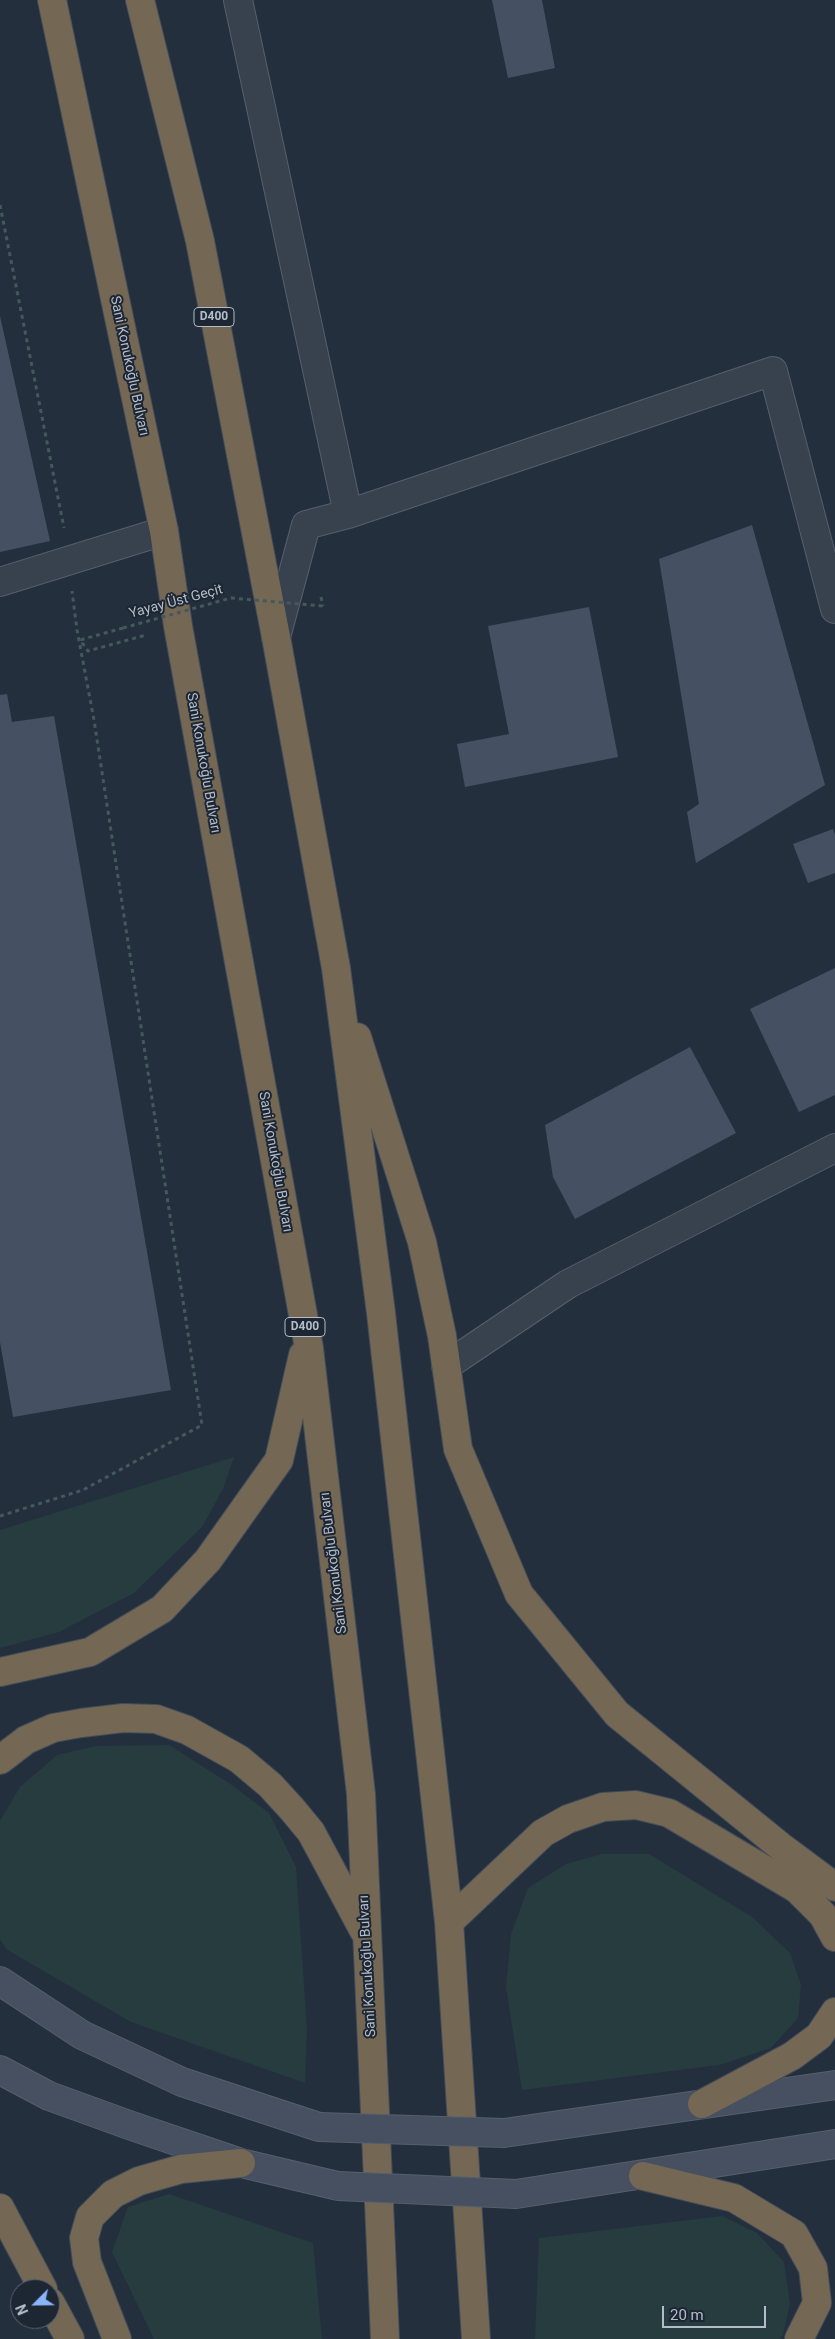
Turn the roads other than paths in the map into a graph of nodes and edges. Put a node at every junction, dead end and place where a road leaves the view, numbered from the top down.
1 (52, 0) edge
2 (140, 0) edge
3 (238, 0) edge
4 (348, 514) junction
5 (164, 531) junction
6 (0, 582) edge
7 (835, 609) edge
8 (276, 637) junction
9 (336, 968) junction
10 (835, 1148) edge
11 (307, 1336) junction
12 (446, 1366) junction
13 (0, 1672) edge
14 (0, 1760) edge
15 (835, 1887) edge
16 (449, 1922) junction
17 (367, 1935) junction
18 (835, 1937) edge
19 (0, 1981) edge
20 (835, 2012) edge
21 (0, 2070) edge
22 (835, 2085) edge
23 (702, 2104) junction
24 (835, 2144) edge
25 (241, 2163) junction
26 (643, 2176) junction
27 (0, 2208) edge
28 (38, 2279) edge
29 (60, 2320) edge
30 (70, 2339) edge
31 (117, 2339) edge
32 (385, 2339) edge
33 (476, 2339) edge
34 (799, 2339) edge

1 - 5 highway, Sani Konukoğlu Bulvarı / D400
2 - 8 highway, D400
3 - 4 street
4 - 7 street
4 - 8 street
5 - 6 street
5 - 11 highway, Sani Konukoğlu Bulvarı / D400
8 - 9 highway, D400
9 - 12 highway
9 - 16 highway, D400
10 - 12 street
11 - 13 highway
11 - 17 highway, Sani Konukoğlu Bulvarı / D400
12 - 15 highway
14 - 17 highway
16 - 18 highway
16 - 33 highway, D400
17 - 32 highway, Sani Konukoğlu Bulvarı / D400
19 - 23 main road, bridge
20 - 23 highway
21 - 25 main road
22 - 23 main road
24 - 26 main road
25 - 26 main road, bridge
25 - 31 highway
26 - 34 highway
27 - 28 highway
29 - 30 highway

